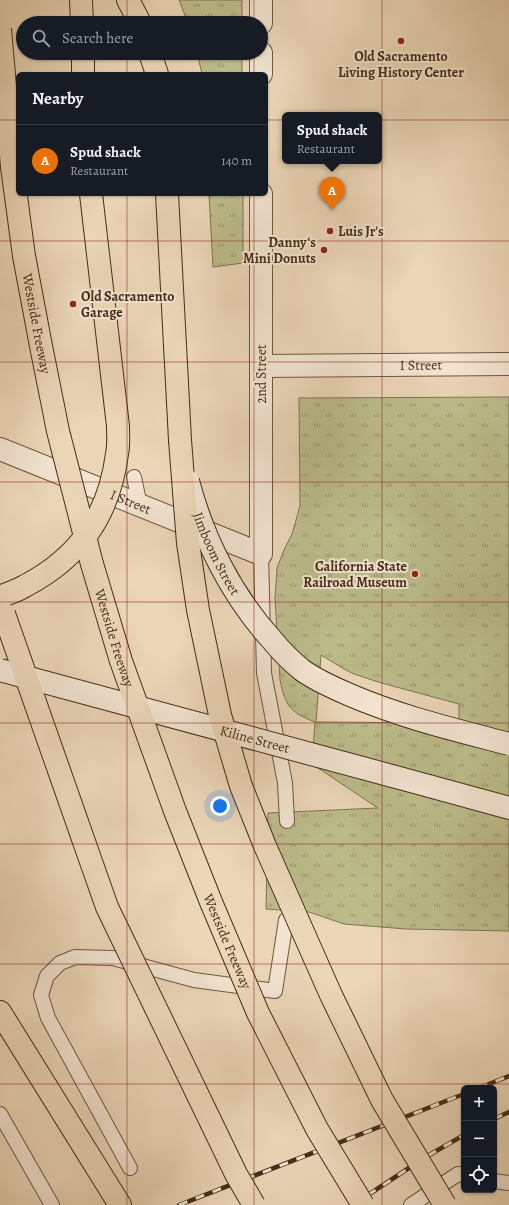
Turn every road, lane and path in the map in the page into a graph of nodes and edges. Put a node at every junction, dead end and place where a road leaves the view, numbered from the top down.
1 (82, 0) edge
2 (128, 0) edge
3 (261, 0) edge
4 (82, 16) edge
5 (136, 16) edge
6 (261, 16) edge
7 (0, 29) edge
8 (83, 60) edge
9 (152, 60) edge
10 (261, 60) edge
11 (83, 72) edge
12 (156, 72) edge
13 (261, 72) edge
14 (91, 196) edge
15 (167, 196) edge
16 (261, 196) edge
17 (509, 364) edge
18 (261, 366) junction
19 (180, 440) junction
20 (0, 450) edge
21 (120, 470) dead end
22 (134, 477) dead end
23 (133, 503) junction
24 (261, 554) junction
25 (1, 604) edge
26 (0, 670) edge
27 (509, 744) edge
28 (509, 808) edge
29 (287, 821) dead end
30 (286, 920) dead end
31 (0, 1012) edge
32 (0, 1114) edge
33 (130, 1168) dead end
34 (461, 1174) edge
35 (497, 1182) edge
36 (509, 1183) edge
37 (52, 1205) edge
38 (120, 1205) edge
39 (254, 1205) edge
40 (363, 1205) edge
41 (411, 1205) edge
42 (445, 1205) edge

1 - 4 main road
2 - 5 main road
3 - 6 main road
7 - 40 main road, Westside Freeway, bridge
8 - 11 main road
9 - 12 main road
10 - 13 main road
14 - 25 main road, bridge
15 - 19 main road, Jimboom Street
16 - 18 main road, 2nd Street
17 - 18 main road, I Street
18 - 24 main road, 2nd Street
19 - 27 main road, Jimboom Street, bridge
19 - 42 main road, bridge
20 - 23 main road, I Street
21 - 23 lane
22 - 23 lane
23 - 24 main road, I Street
24 - 29 lane
25 - 39 main road, bridge
26 - 28 main road, Kiline Street, bridge
30 - 33 lane
31 - 38 main road
32 - 37 lane
34 - 41 lane
35 - 36 lane

